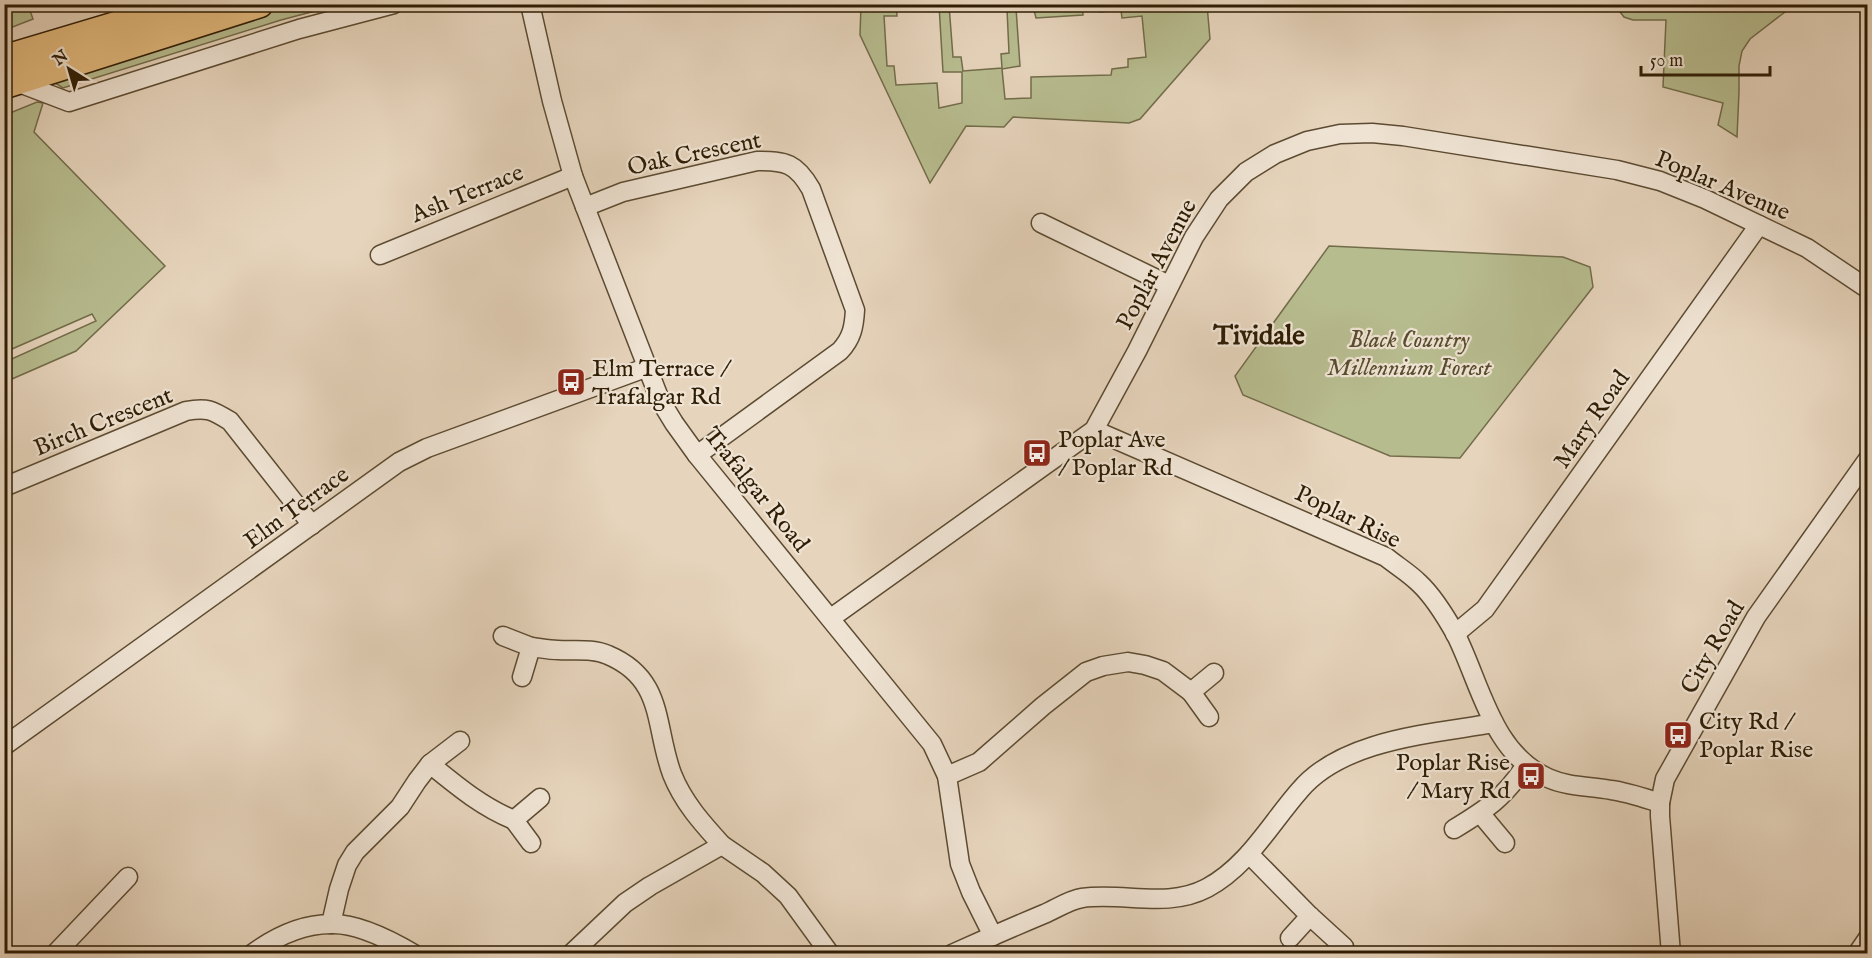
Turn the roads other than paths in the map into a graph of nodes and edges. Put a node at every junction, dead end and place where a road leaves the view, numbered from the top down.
1 (188, 4) edge
2 (259, 4) edge
3 (394, 4) edge
4 (530, 4) edge
5 (8, 75) edge
6 (573, 176) junction
7 (585, 207) junction
8 (1041, 223) dead end
9 (1759, 225) junction
10 (380, 255) dead end
11 (1169, 285) junction
12 (1868, 289) edge
13 (648, 367) junction
14 (1094, 430) junction
15 (698, 455) junction
16 (1868, 459) edge
17 (4, 487) edge
18 (312, 525) junction
19 (831, 618) junction
20 (1455, 634) junction
21 (503, 636) dead end
22 (531, 646) junction
23 (1214, 673) dead end
24 (522, 677) dead end
25 (1191, 692) junction
26 (1209, 717) dead end
27 (1494, 723) junction
28 (460, 741) dead end
29 (4, 746) edge
30 (430, 764) junction
31 (1526, 765) junction
32 (946, 776) junction
33 (540, 798) dead end
34 (1660, 803) junction
35 (1480, 813) junction
36 (513, 820) junction
37 (1454, 829) dead end
38 (531, 843) dead end
39 (1505, 843) dead end
40 (722, 845) junction
41 (1249, 854) junction
42 (128, 877) dead end
43 (1310, 916) junction
44 (331, 924) junction
45 (993, 936) junction
46 (1290, 938) dead end
47 (1868, 938) edge
48 (1344, 947) dead end
49 (55, 954) edge
50 (252, 954) edge
51 (414, 954) edge
52 (571, 954) edge
53 (830, 954) edge
54 (952, 954) edge
55 (1671, 954) edge
56 (1857, 954) edge

1 - 5 highway
2 - 5 highway
3 - 5 street
4 - 6 street, Trafalgar Road
6 - 7 street, Trafalgar Road
6 - 10 street, Ash Terrace
7 - 13 street, Trafalgar Road
7 - 15 street, Oak Crescent
8 - 11 street
9 - 11 street, Poplar Avenue
9 - 12 street, Poplar Avenue
9 - 20 street, Mary Road
11 - 14 street, Poplar Avenue
13 - 15 street, Trafalgar Road
13 - 18 street, Elm Terrace
14 - 19 street, Poplar Avenue
14 - 20 street, Poplar Rise
15 - 19 street, Trafalgar Road
16 - 34 street, City Road
17 - 18 street, Birch Crescent
18 - 29 street, Elm Terrace
19 - 32 street, Trafalgar Road
20 - 27 street, Poplar Rise
21 - 22 street
22 - 24 street
22 - 40 street
23 - 25 street
25 - 26 street
25 - 32 street
27 - 31 street, Poplar Rise
27 - 41 street
28 - 30 street
30 - 36 street
30 - 44 street
31 - 34 street, Poplar Rise
31 - 35 street
32 - 45 street, Trafalgar Road
33 - 36 street
34 - 55 street, City Road
35 - 37 street
35 - 39 street
36 - 38 street
40 - 52 street
40 - 53 street
41 - 43 street
41 - 45 street
42 - 49 street
43 - 46 street
43 - 48 street
44 - 50 street
44 - 51 street
45 - 54 street
47 - 56 street

